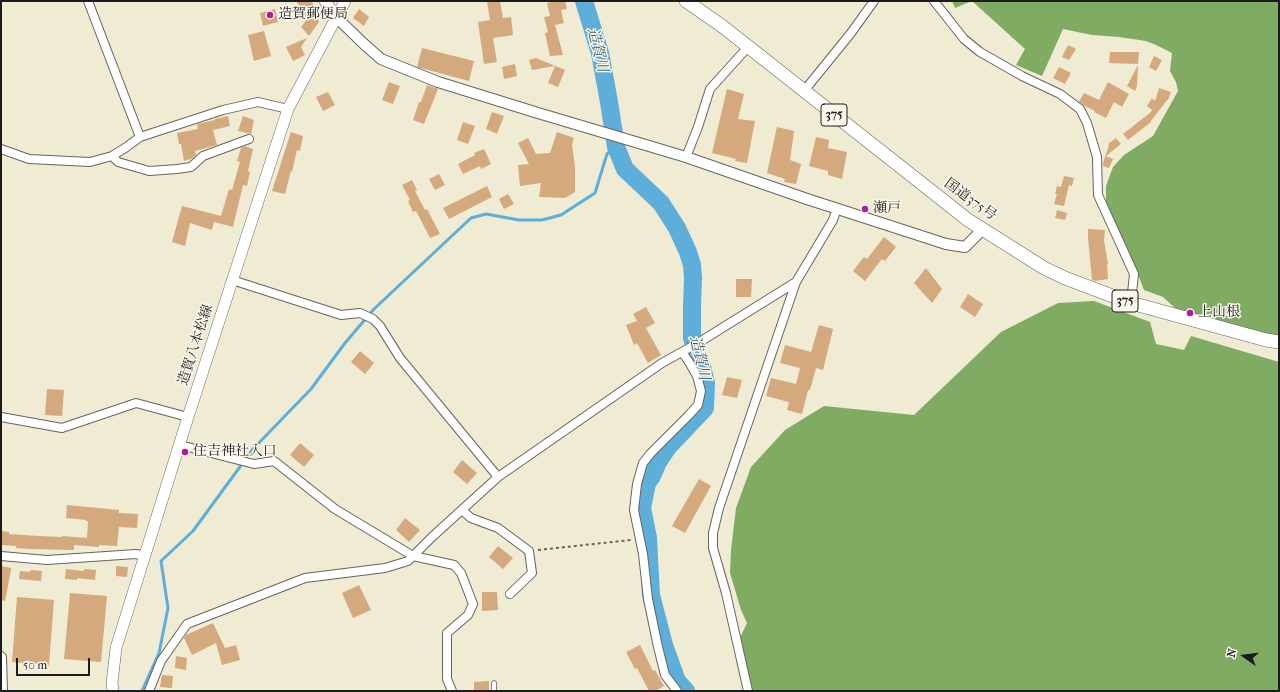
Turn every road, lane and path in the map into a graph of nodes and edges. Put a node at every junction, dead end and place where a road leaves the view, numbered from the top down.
1 (88, 1) edge
2 (325, 1) edge
3 (345, 1) edge
4 (686, 1) edge
5 (874, 1) edge
6 (934, 1) edge
7 (336, 17) junction
8 (748, 47) junction
9 (804, 91) junction
10 (288, 109) junction
11 (140, 137) junction
12 (248, 140) dead end
13 (1, 149) edge
14 (112, 156) junction
15 (686, 157) junction
16 (837, 208) junction
17 (982, 229) junction
18 (232, 280) junction
19 (796, 282) junction
20 (1131, 303) junction
21 (1279, 342) edge
22 (685, 350) junction
23 (1, 417) edge
24 (188, 417) junction
25 (180, 445) junction
26 (498, 477) junction
27 (462, 510) junction
28 (640, 539) junction
29 (529, 551) junction
30 (1, 556) edge
31 (145, 556) junction
32 (413, 556) junction
33 (510, 594) dead end
34 (1, 656) edge
35 (494, 683) dead end
36 (3, 691) edge
37 (113, 691) edge
38 (150, 691) edge
39 (452, 691) edge
40 (494, 691) edge
41 (677, 691) edge
42 (748, 691) edge

1 - 11 street
2 - 7 main road
3 - 7 main road, 造賀八本松線
4 - 8 highway, 国道375号 / 375
5 - 9 street
6 - 20 street
7 - 10 main road, 造賀八本松線
7 - 15 street
8 - 9 highway, 国道375号 / 375
8 - 15 street
9 - 17 highway, 国道375号 / 375
10 - 11 street
10 - 18 main road, 造賀八本松線
11 - 14 street
12 - 14 street
13 - 14 street
15 - 16 street
16 - 17 street
16 - 19 street
17 - 20 highway, 国道375号 / 375
18 - 24 main road, 造賀八本松線
18 - 26 street
19 - 22 street
19 - 42 street
20 - 21 highway, 国道375号 / 375
22 - 26 street
22 - 28 street
23 - 24 street
24 - 25 main road, 造賀八本松線
25 - 31 main road, 造賀八本松線
25 - 32 street
26 - 27 street
27 - 29 street
27 - 32 street
28 - 29 path
28 - 41 street
29 - 33 street
30 - 31 street
31 - 37 main road, 造賀八本松線
32 - 38 street
32 - 39 street
34 - 36 street
35 - 40 lane

